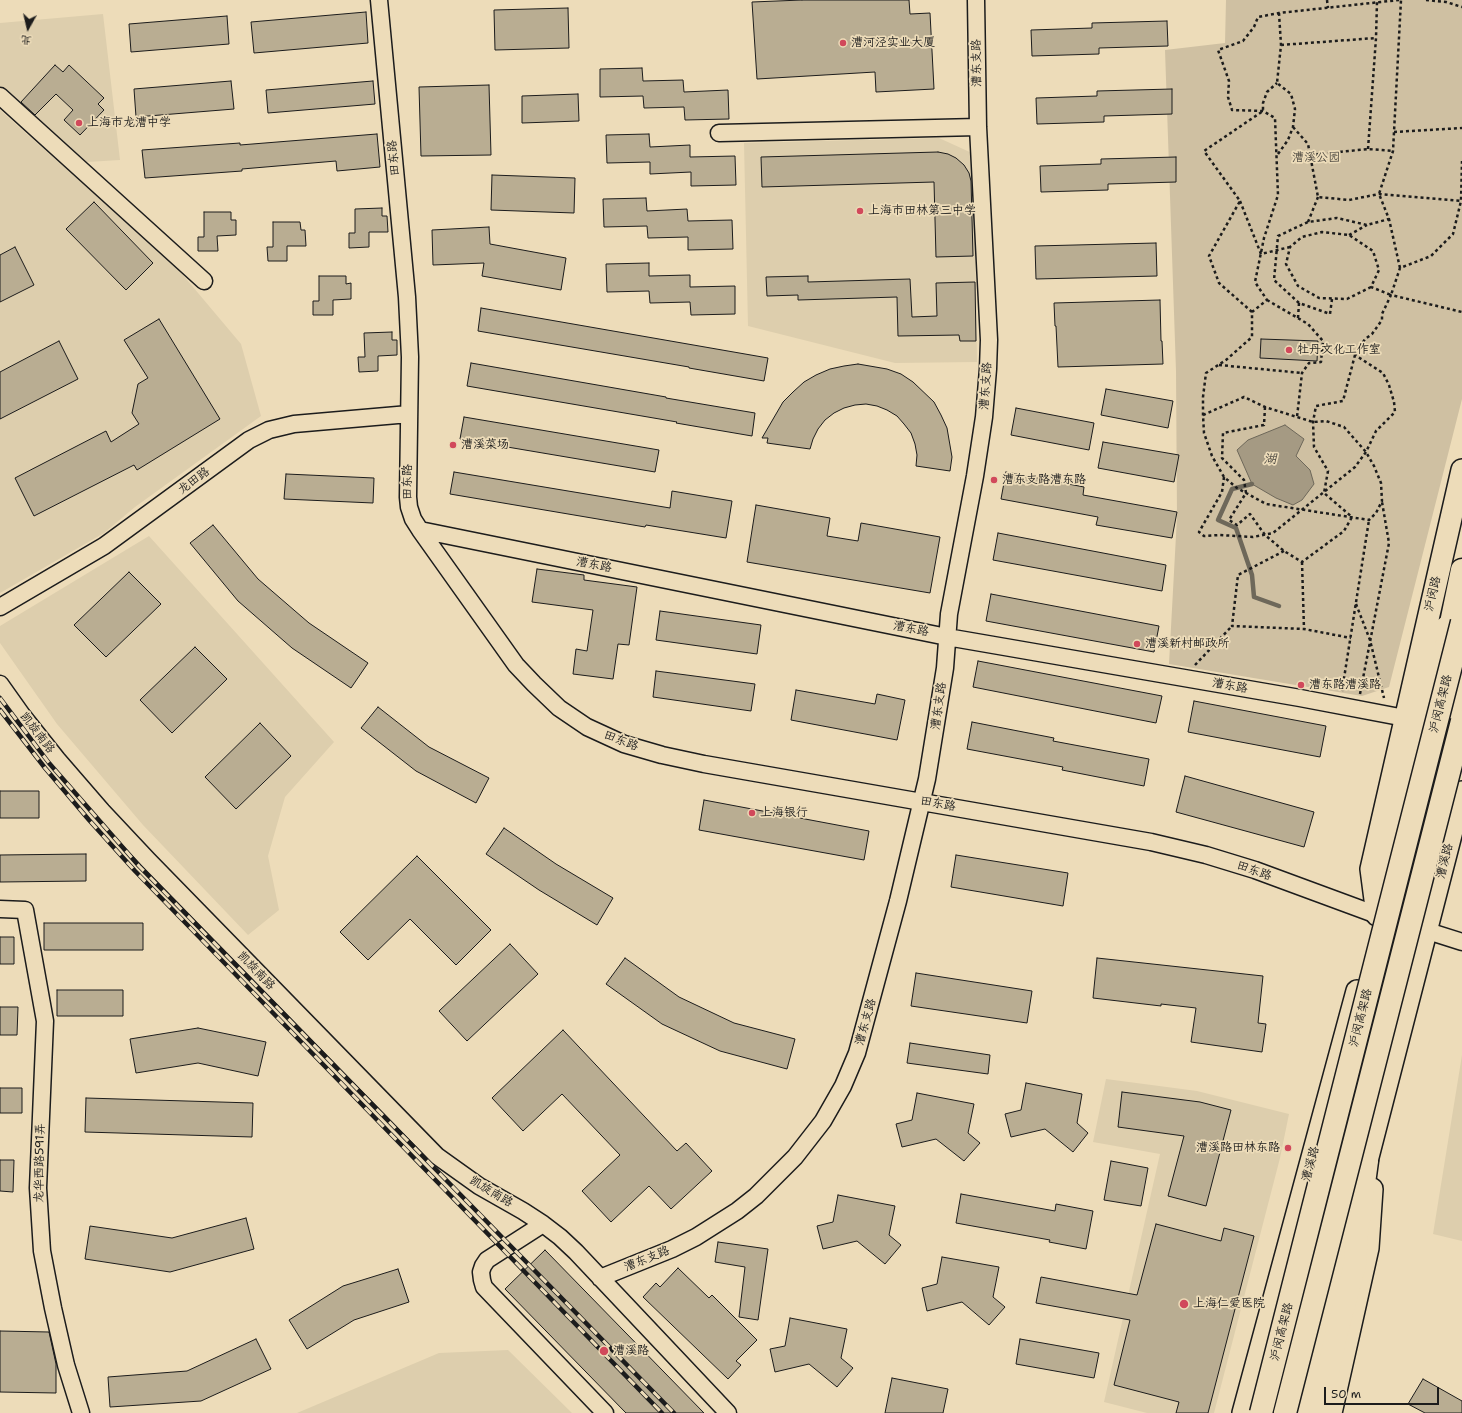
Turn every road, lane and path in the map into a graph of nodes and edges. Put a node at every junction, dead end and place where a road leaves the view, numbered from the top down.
1 (379, 0) edge
2 (976, 0) edge
3 (1327, 0) edge
4 (1400, 0) edge
5 (1426, 0) edge
6 (1377, 2) junction
7 (1462, 7) edge
8 (1328, 8) junction
9 (1279, 13) junction
10 (1376, 38) junction
11 (1281, 45) junction
12 (1277, 83) junction
13 (0, 96) edge
14 (1263, 111) junction
15 (978, 127) junction
16 (1293, 127) junction
17 (1462, 128) edge
18 (1394, 132) junction
19 (719, 133) dead end
20 (1368, 149) junction
21 (1393, 151) junction
22 (1310, 155) junction
23 (1277, 156) junction
24 (1462, 161) edge
25 (1379, 194) junction
26 (1318, 197) junction
27 (1240, 201) junction
28 (1461, 201) edge
29 (1389, 219) junction
30 (1308, 222) junction
31 (1367, 225) junction
32 (1349, 235) junction
33 (1290, 247) junction
34 (1276, 250) junction
35 (1261, 254) junction
36 (1400, 268) junction
37 (204, 281) dead end
38 (1370, 287) junction
39 (1391, 295) junction
40 (1332, 299) junction
41 (1267, 300) junction
42 (1299, 303) junction
43 (1252, 312) junction
44 (1462, 312) edge
45 (1298, 318) junction
46 (1355, 355) junction
47 (1219, 365) junction
48 (1302, 373) junction
49 (1265, 407) junction
50 (409, 414) junction
51 (1204, 415) junction
52 (1296, 417) junction
53 (1313, 422) junction
54 (1366, 452) junction
55 (1462, 470) edge
56 (1224, 477) junction
57 (1246, 492) junction
58 (1324, 493) junction
59 (1382, 501) junction
60 (1302, 509) junction
61 (1352, 517) junction
62 (1369, 520) junction
63 (420, 530) junction
64 (1265, 535) junction
65 (1284, 551) junction
66 (1462, 560) edge
67 (1302, 562) junction
68 (1462, 570) edge
69 (1356, 603) junction
70 (0, 607) edge
71 (1462, 622) edge
72 (1232, 626) junction
73 (1304, 629) junction
74 (947, 636) junction
75 (1351, 638) junction
76 (1370, 640) junction
77 (1183, 677) junction
78 (0, 684) edge
79 (1340, 706) junction
80 (1357, 709) junction
81 (1396, 716) junction
82 (1462, 721) edge
83 (1462, 792) edge
84 (922, 801) junction
85 (1399, 871) junction
86 (0, 909) edge
87 (1377, 915) junction
88 (1427, 932) junction
89 (1462, 942) edge
90 (1367, 1161) junction
91 (543, 1224) junction
92 (600, 1278) junction
93 (81, 1413) edge
94 (605, 1413) edge
95 (728, 1413) edge
96 (1243, 1413) edge
97 (1261, 1413) edge
98 (1285, 1413) edge
99 (1302, 1413) edge
100 (1320, 1413) edge
101 (1332, 1413) edge

1 - 50 street, 田东路
2 - 15 street, 漕东支路
3 - 8 path
4 - 6 path
4 - 18 path
5 - 7 path
6 - 8 path
6 - 10 path
8 - 9 path
9 - 11 path
9 - 14 path
10 - 11 path
10 - 20 path
11 - 12 path
12 - 14 path
12 - 16 path
13 - 37 street
14 - 23 path
14 - 27 path
15 - 19 street
15 - 74 street, 漕东支路
16 - 22 path
16 - 23 path
17 - 18 path
18 - 21 path
20 - 21 path
20 - 22 path
21 - 25 path
22 - 26 path
23 - 35 path
24 - 28 path
25 - 26 path
25 - 28 path
25 - 29 path
26 - 30 path
27 - 35 path
27 - 43 path
28 - 36 path
29 - 31 path
29 - 36 path
30 - 31 path
30 - 34 path
31 - 32 path
32 - 33 path
32 - 38 path
33 - 34 path
33 - 40 path
34 - 35 path
34 - 42 path
35 - 41 path
36 - 39 path
38 - 39 path
38 - 40 path
39 - 44 path
39 - 46 path
40 - 42 path
41 - 43 path
41 - 45 path
42 - 45 path
43 - 47 path
45 - 48 path
46 - 53 path
46 - 54 path
47 - 48 path
47 - 51 path
48 - 52 path
49 - 51 path
49 - 52 path
49 - 57 path
50 - 63 street, 田东路
50 - 70 street, 龙田路
51 - 56 path
52 - 53 path
53 - 54 path
53 - 58 path
54 - 58 path
54 - 59 path
55 - 81 main road, 沪闵路
56 - 57 path
56 - 64 path
57 - 60 path
57 - 64 path
58 - 60 path
58 - 61 path
59 - 62 path
59 - 76 path
60 - 61 path
60 - 64 path
61 - 62 path
61 - 67 path
62 - 69 path
63 - 74 street, 漕东路
63 - 84 street, 田东路
64 - 65 path
65 - 67 path
65 - 72 path
66 - 87 main road, 漕溪路
67 - 73 path
68 - 85 highway, bridge
69 - 75 path
69 - 76 path
71 - 85 highway, 沪闵高架路, bridge
72 - 73 path
72 - 77 path
73 - 75 path
74 - 77 street, 漕东路
74 - 84 street, 漕东支路
75 - 79 path
76 - 80 path
76 - 81 path
77 - 79 street, 漕东路
78 - 91 street, 凯旋南路
79 - 80 street, 漕东路
80 - 81 street, 漕东路
81 - 87 main road, 漕溪路
82 - 98 highway, 沪闵高架路, bridge
83 - 88 main road, 漕溪路
84 - 87 street, 田东路
84 - 92 street, 漕东支路
85 - 97 highway, 沪闵高架路, bridge
86 - 93 street, 龙华西路591弄
87 - 88 street, 田东路
87 - 96 main road, 漕溪路
88 - 89 street, 田东路
88 - 90 main road, 漕溪路
90 - 99 main road, 漕溪路
90 - 100 highway
90 - 101 main road, 漕溪路
91 - 92 street, 凯旋南路
91 - 94 street
92 - 95 street, 凯旋南路

